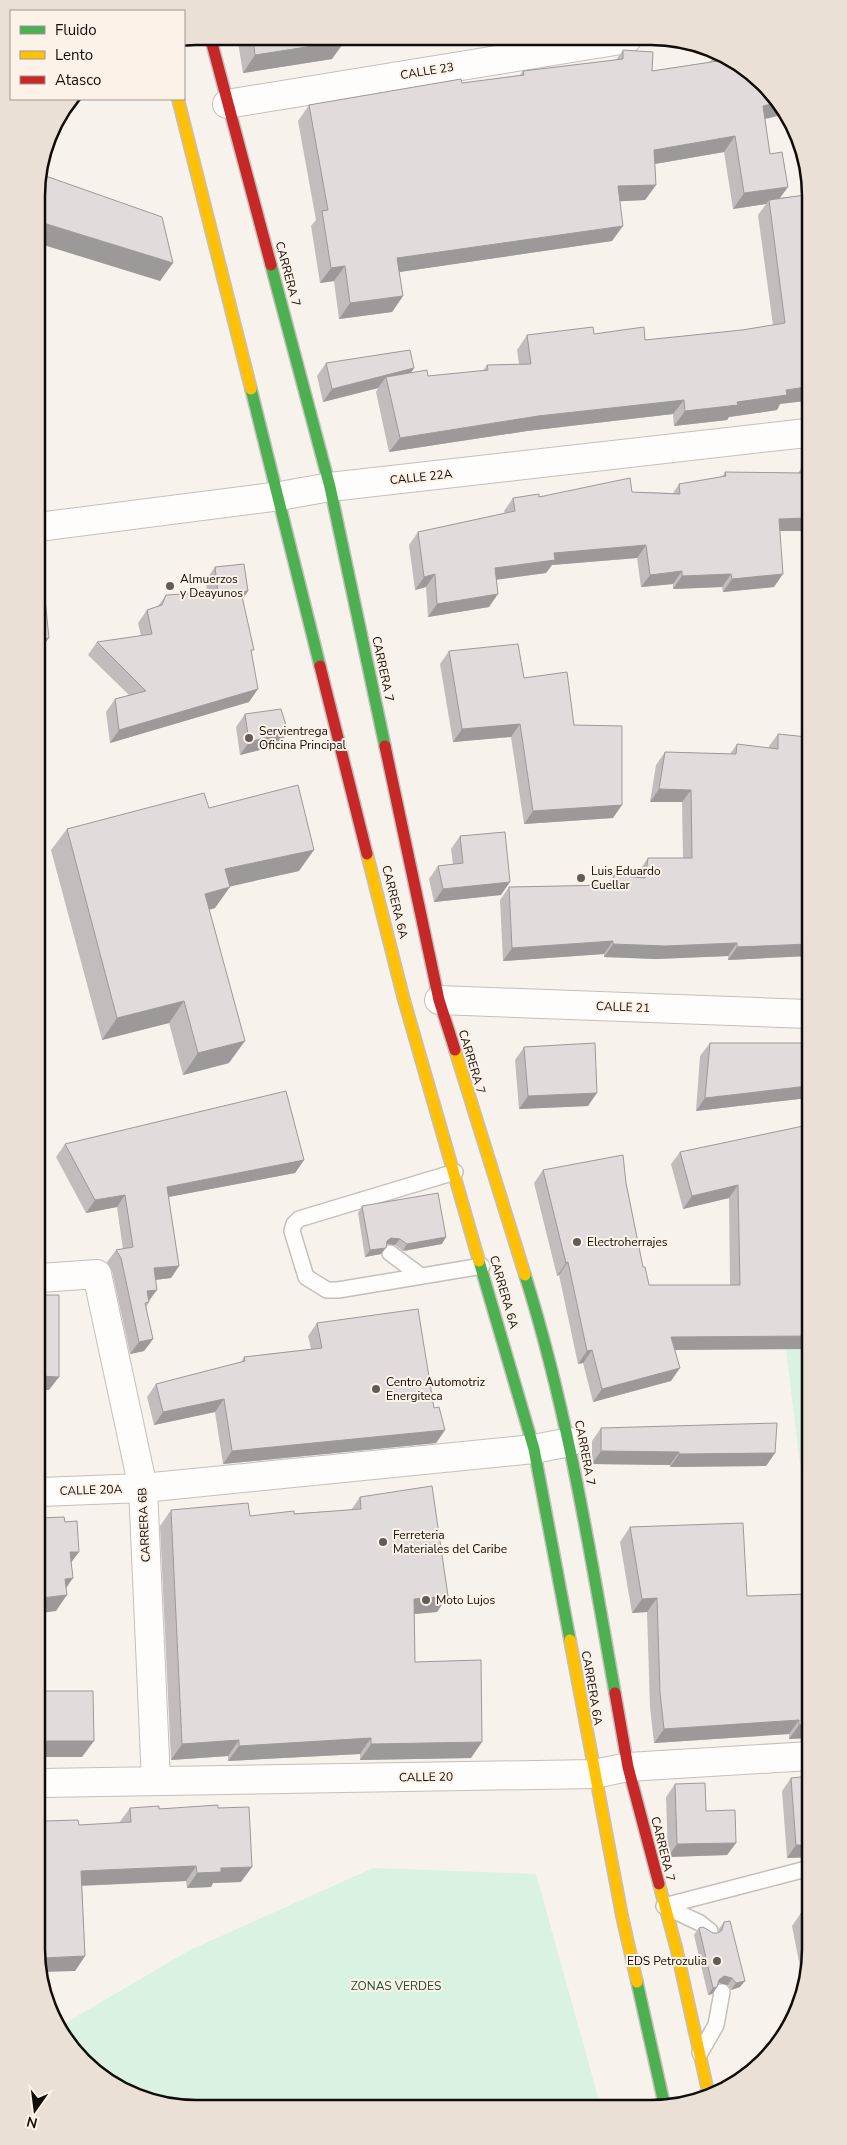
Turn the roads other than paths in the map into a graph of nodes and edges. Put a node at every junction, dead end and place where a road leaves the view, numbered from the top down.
1 (212, 45) edge
2 (590, 45) edge
3 (178, 100) edge
4 (227, 104) junction
5 (802, 433) edge
6 (330, 487) junction
7 (280, 496) junction
8 (45, 526) edge
9 (439, 1000) junction
10 (802, 1014) edge
11 (455, 1172) junction
12 (385, 1193) junction
13 (379, 1209) edge
14 (390, 1253) dead end
15 (482, 1266) junction
16 (421, 1276) junction
17 (45, 1278) edge
18 (570, 1442) junction
19 (534, 1449) junction
20 (143, 1488) junction
21 (45, 1492) edge
22 (802, 1757) edge
23 (628, 1768) junction
24 (594, 1774) junction
25 (156, 1781) junction
26 (45, 1783) edge
27 (802, 1870) edge
28 (664, 1906) junction
29 (710, 1931) edge
30 (722, 1992) dead end
31 (699, 2055) junction
32 (707, 2089) edge
33 (663, 2099) edge

1 - 4 main road, CARRERA 7
2 - 4 street, CALLE 23
3 - 7 main road
4 - 6 main road, CARRERA 7
5 - 6 street, CALLE 22A
6 - 7 street, CALLE 22A
6 - 9 main road, CARRERA 7
7 - 8 street, CALLE 22A
7 - 11 main road, CARRERA 6A
9 - 10 street, CALLE 21
9 - 18 main road, CARRERA 7
11 - 12 lane
11 - 15 main road, CARRERA 6A
12 - 13 lane
12 - 16 lane
14 - 16 lane
15 - 16 lane
15 - 19 main road, CARRERA 6A
17 - 20 street, CARRERA 6B
18 - 19 street, CALLE 20A
18 - 23 main road, CARRERA 7
19 - 20 street, CALLE 20A
19 - 24 main road, CARRERA 6A
20 - 21 street, CALLE 20A
20 - 25 street, CARRERA 6B
22 - 23 street, CALLE 20
23 - 24 street, CALLE 20
23 - 28 main road, CARRERA 7
24 - 25 street, CALLE 20
24 - 33 main road, CARRERA 6A
25 - 26 street, CALLE 20
27 - 28 lane
28 - 29 lane
28 - 31 main road, CARRERA 7
30 - 31 lane
31 - 32 main road, CARRERA 7

